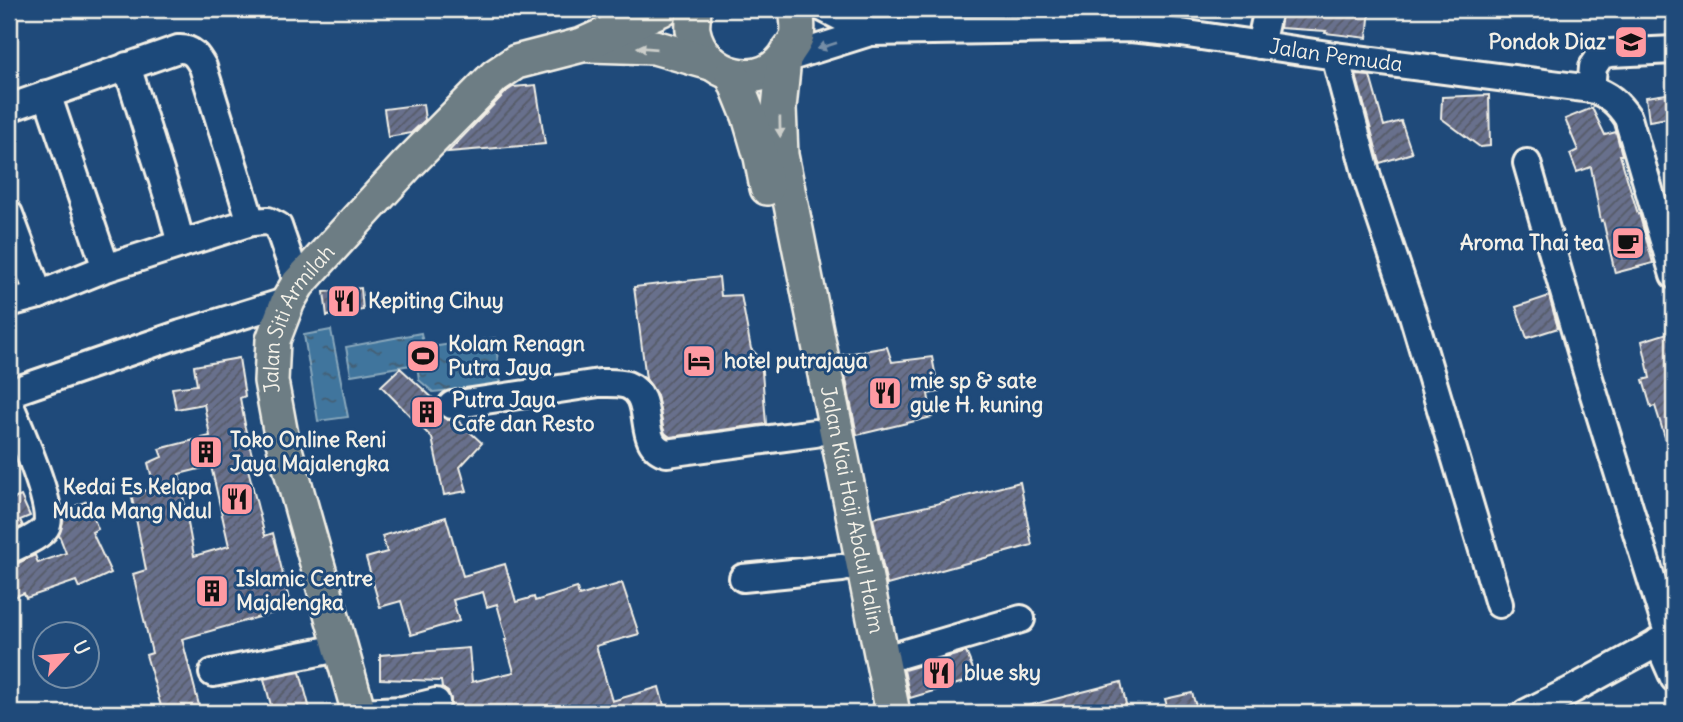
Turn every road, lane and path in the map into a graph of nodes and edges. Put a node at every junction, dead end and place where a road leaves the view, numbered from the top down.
1 (662, 9) edge
2 (694, 9) edge
3 (796, 9) edge
4 (825, 9) edge
5 (1268, 9) edge
6 (870, 32) junction
7 (582, 45) junction
8 (1260, 45) junction
9 (1674, 50) edge
10 (1335, 56) junction
11 (784, 59) junction
12 (127, 66) junction
13 (721, 69) junction
14 (1591, 89) junction
15 (47, 94) junction
16 (9, 108) edge
17 (1527, 163) dead end
18 (9, 214) edge
19 (251, 222) junction
20 (181, 244) junction
21 (106, 268) junction
22 (1674, 275) edge
23 (293, 293) junction
24 (38, 295) junction
25 (9, 303) edge
26 (9, 393) edge
27 (9, 402) edge
28 (452, 405) dead end
29 (815, 433) junction
30 (9, 550) edge
31 (842, 568) junction
32 (743, 578) dead end
33 (1499, 604) dead end
34 (1021, 619) dead end
35 (1667, 637) edge
36 (339, 648) junction
37 (882, 660) junction
38 (213, 673) dead end
39 (1674, 678) edge
40 (436, 702) dead end
41 (1573, 702) edge
42 (358, 713) edge
43 (874, 713) edge
44 (893, 713) edge
45 (1526, 713) edge

1 - 7 main road
2 - 13 main road, Jalan Kiai Haji Abdul Halim
3 - 11 main road, Jalan Kiai Haji Abdul Halim
4 - 6 street
5 - 8 street
6 - 8 street, Jalan Pemuda
6 -> 11 street
13 -> 7 main road
7 - 23 main road, Jalan Siti Armilah
8 - 10 street, Jalan Pemuda
9 - 14 street
10 - 14 street, Jalan Pemuda
10 - 33 street
11 - 13 main road
11 -> 37 main road, Jalan Kiai Haji Abdul Halim
12 - 15 street
12 - 19 street
12 - 20 street
13 - 29 main road, Jalan Kiai Haji Abdul Halim
14 - 22 street, Jalan Pemuda
15 - 16 street
15 - 21 street
17 - 35 street
18 - 24 street
19 - 20 street
19 - 23 street
20 - 21 street
21 - 24 street
23 - 26 street
23 - 36 main road, Jalan Siti Armilah
24 - 25 street
27 - 30 street
28 - 29 street
29 - 31 main road, Jalan Kiai Haji Abdul Halim
31 - 32 street
31 - 43 main road, Jalan Kiai Haji Abdul Halim
34 - 37 street
35 - 39 street
35 - 41 street
36 - 38 street
36 - 42 main road, Jalan Siti Armilah
37 - 44 main road, Jalan Kiai Haji Abdul Halim
40 - 42 street
41 - 45 street

